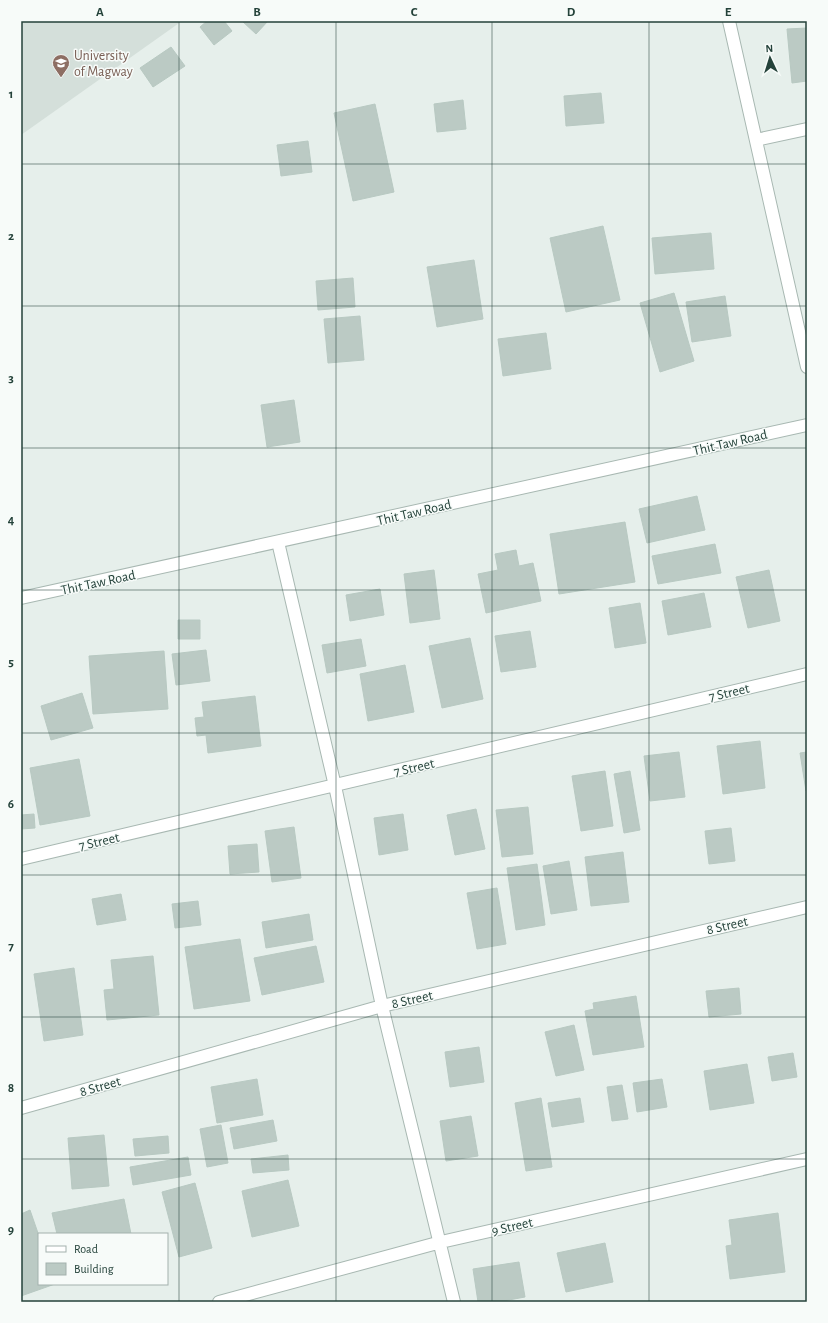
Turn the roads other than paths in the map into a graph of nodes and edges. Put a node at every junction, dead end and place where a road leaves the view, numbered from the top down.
1 (730, 21) edge
2 (807, 129) edge
3 (756, 140) junction
4 (807, 367) edge
5 (807, 425) edge
6 (278, 542) junction
7 (21, 598) edge
8 (807, 674) edge
9 (335, 786) junction
10 (21, 859) edge
11 (807, 907) edge
12 (382, 1006) junction
13 (21, 1108) edge
14 (807, 1159) edge
15 (441, 1242) junction
16 (219, 1302) edge
17 (454, 1302) edge

1 - 3 street
2 - 3 street
3 - 4 street
5 - 6 street, Thit Taw Road
6 - 7 street, Thit Taw Road
6 - 9 street
8 - 9 street, 7 Street
9 - 10 street, 7 Street
9 - 12 street
11 - 12 street, 8 Street
12 - 13 street, 8 Street
12 - 15 street
14 - 15 street, 9 Street
15 - 16 street, 9 Street
15 - 17 street

